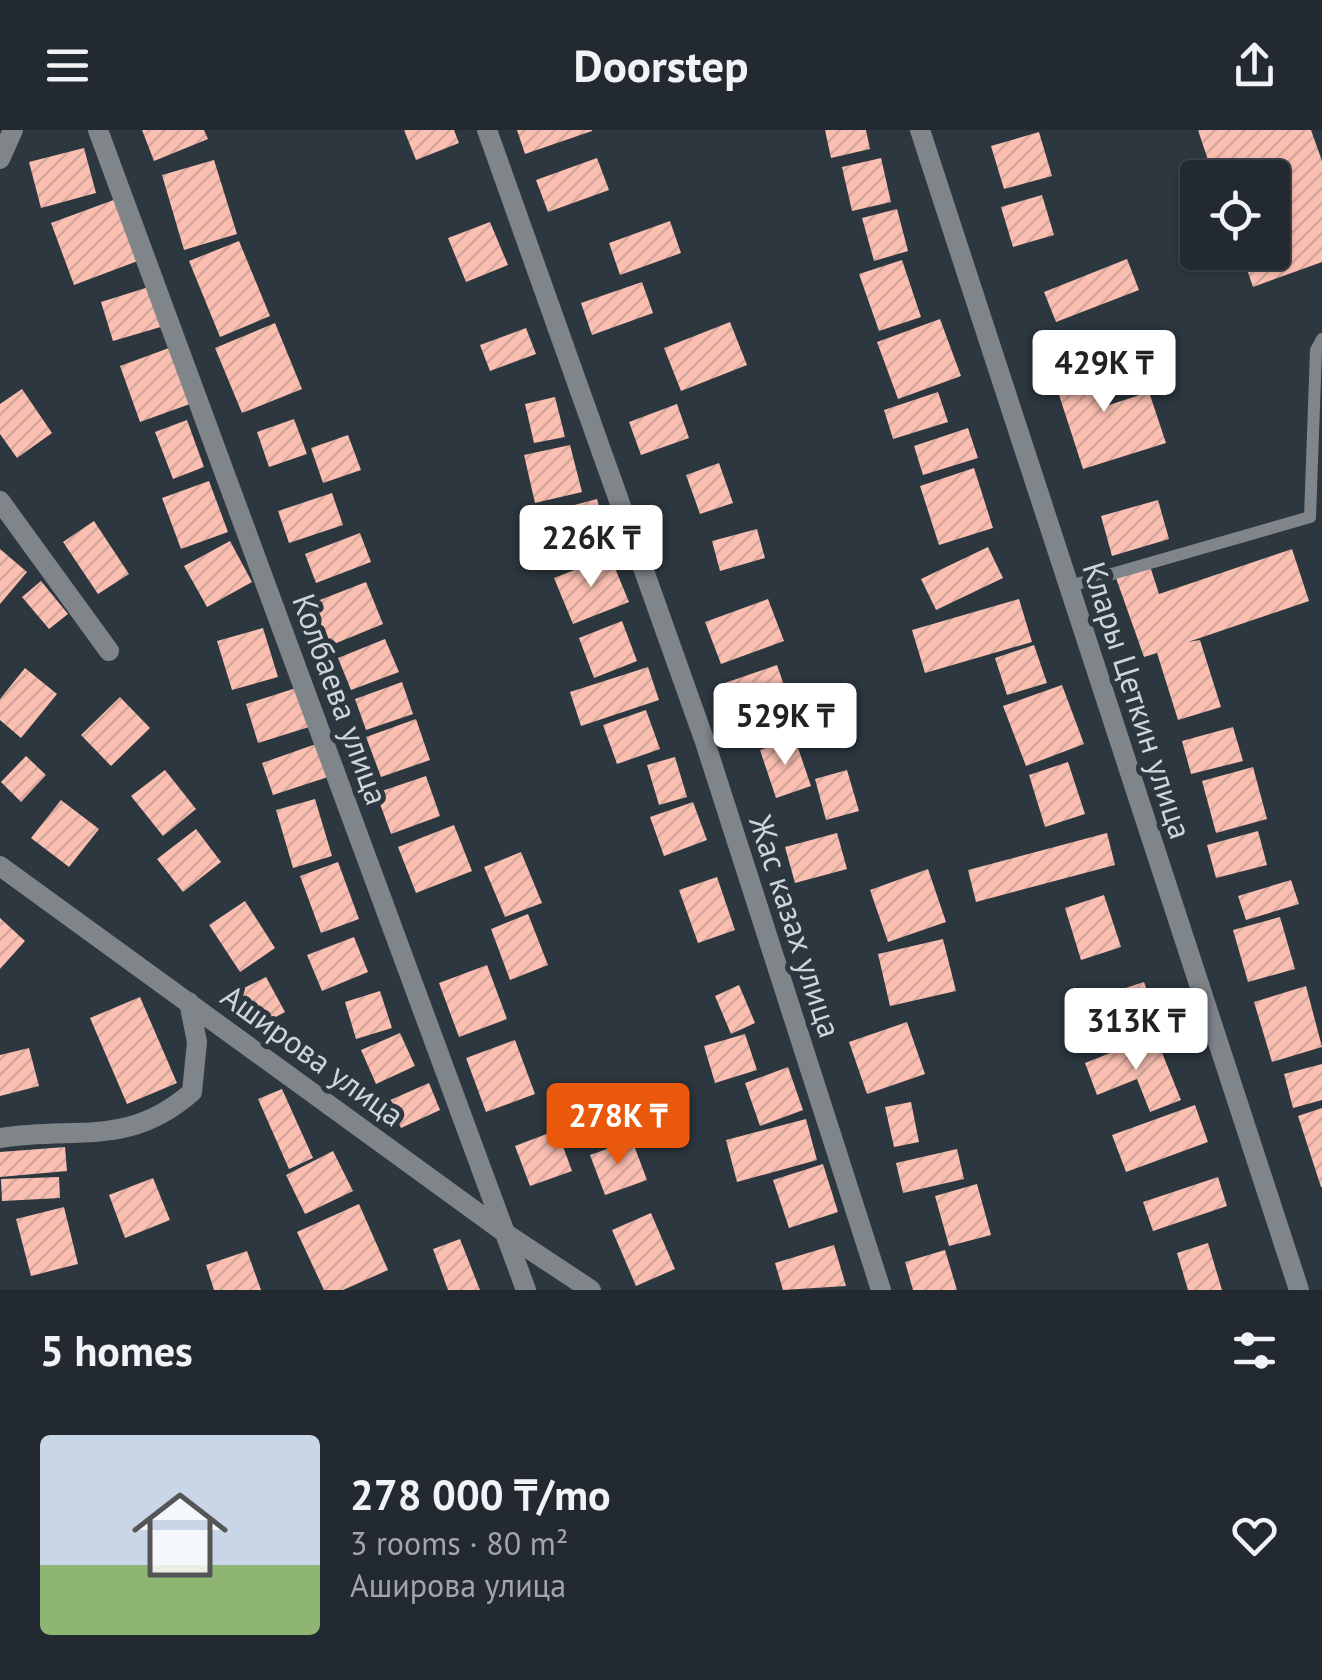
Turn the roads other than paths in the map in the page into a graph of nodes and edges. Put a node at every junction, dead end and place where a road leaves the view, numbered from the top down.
1 (13, 130) edge
2 (98, 130) edge
3 (487, 130) edge
4 (920, 130) edge
5 (0, 159) edge
6 (1322, 340) edge
7 (0, 501) edge
8 (1070, 586) junction
9 (109, 652) dead end
10 (0, 866) edge
11 (190, 1002) junction
12 (0, 1138) edge
13 (508, 1235) junction
14 (526, 1290) edge
15 (591, 1290) edge
16 (881, 1290) edge
17 (1299, 1290) edge

1 - 5 street
2 - 13 street, Колбаева улица
3 - 16 street, Жас казах улица
4 - 8 street, Клары Цеткин улица
6 - 8 lane
7 - 9 street
8 - 17 street, Клары Цеткин улица
10 - 11 street, Аширова улица
11 - 12 street
11 - 13 street, Аширова улица
13 - 14 street, Колбаева улица
13 - 15 street, Аширова улица

